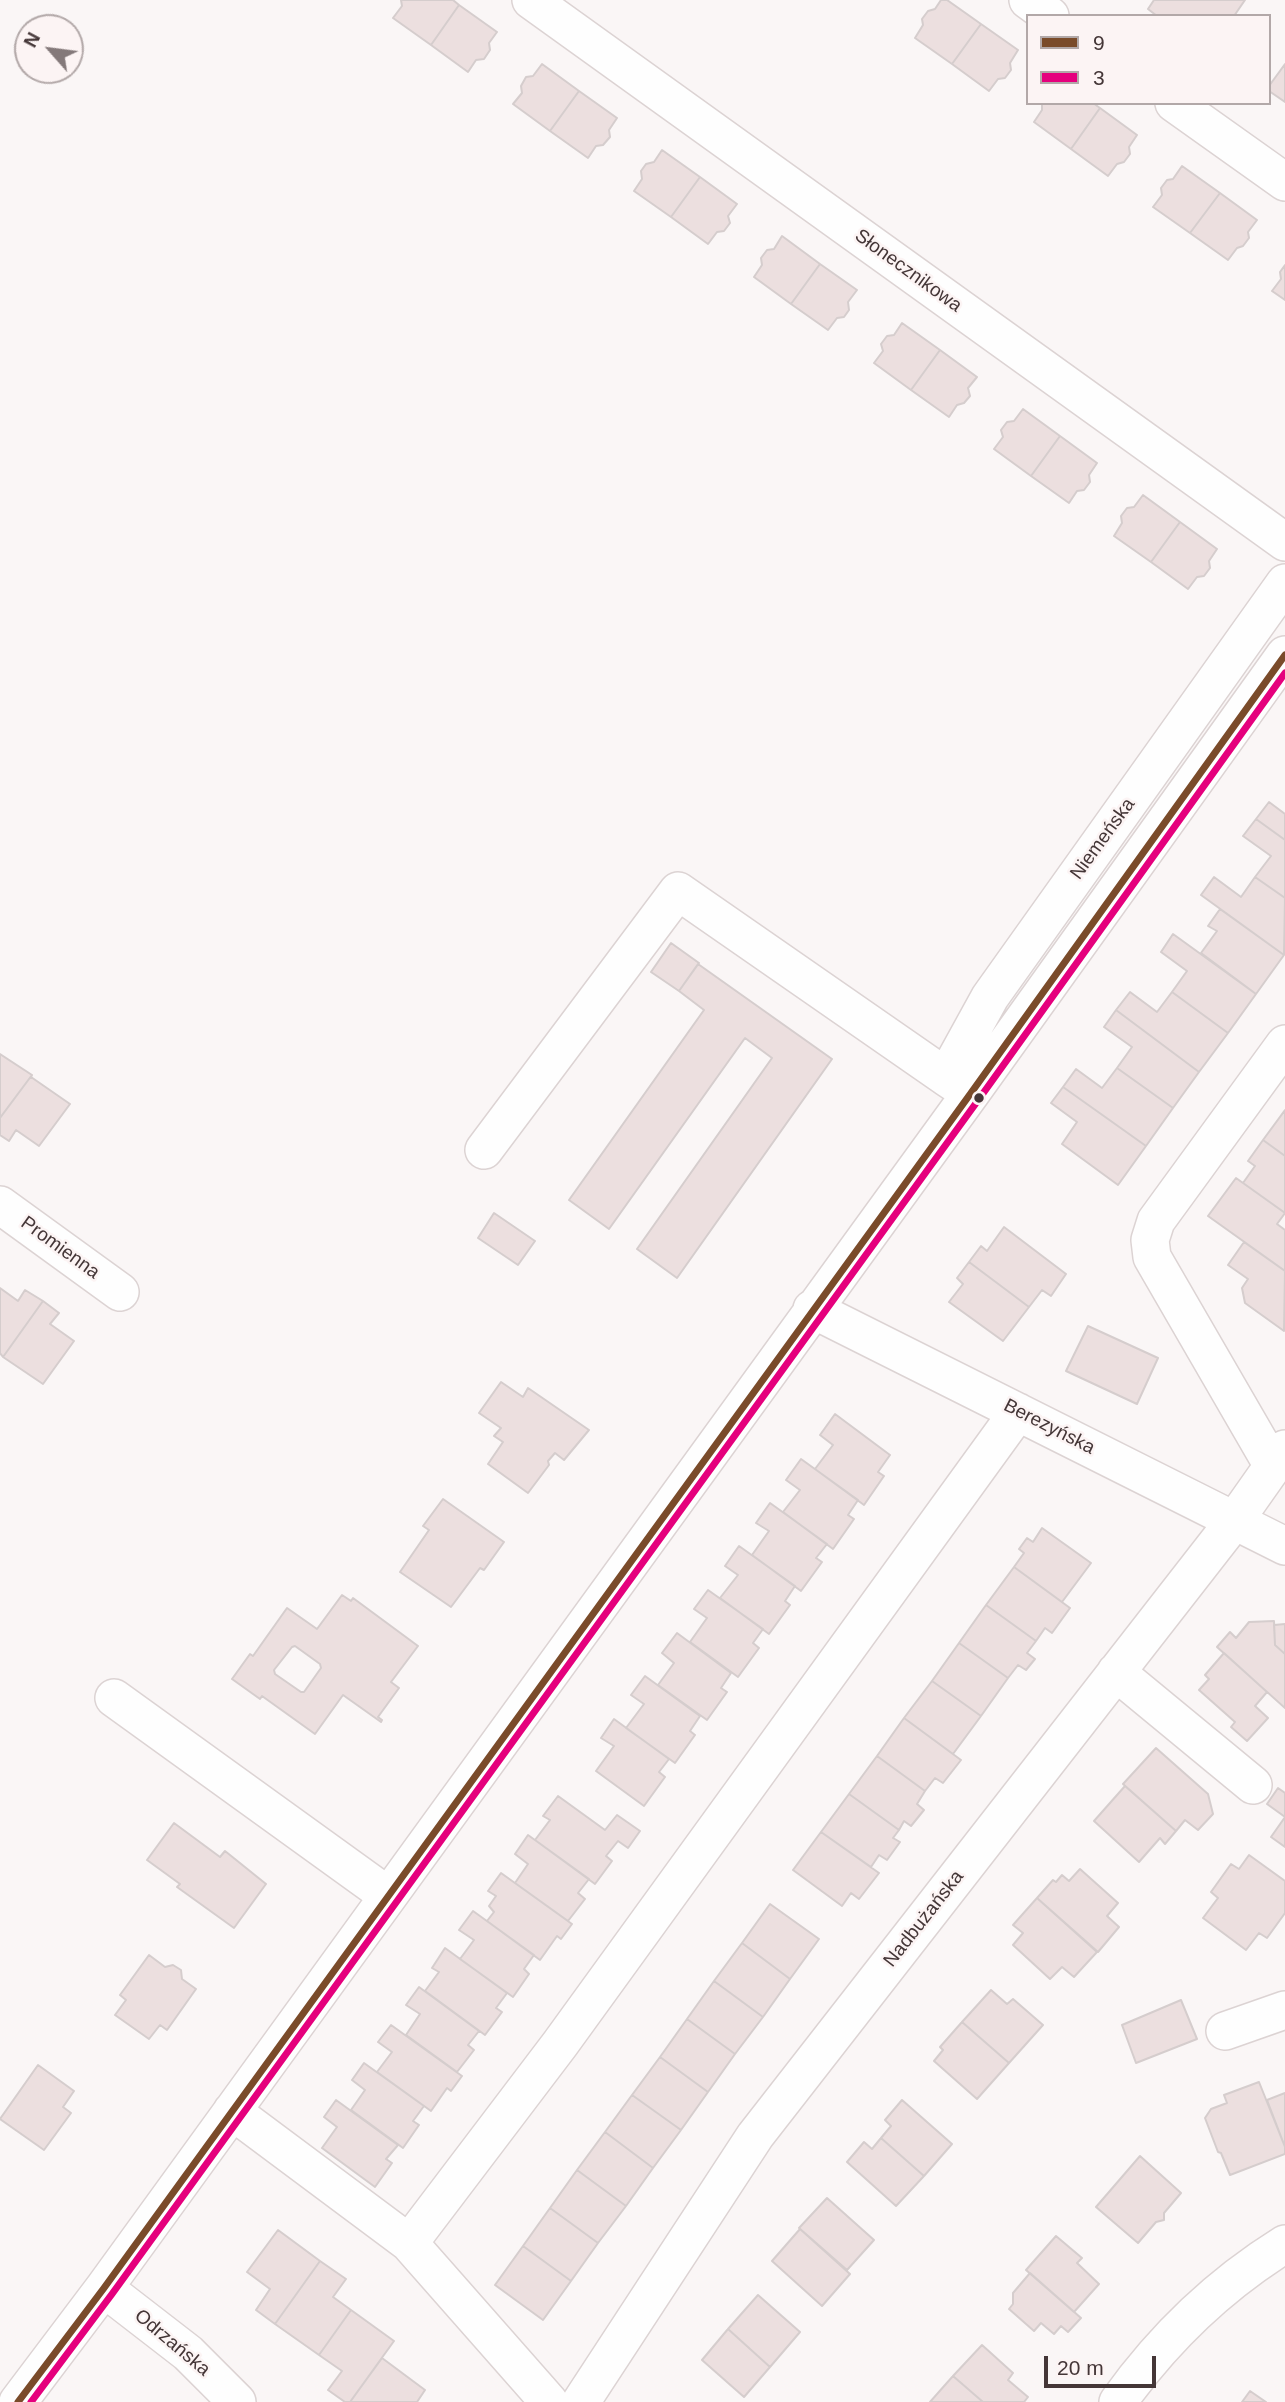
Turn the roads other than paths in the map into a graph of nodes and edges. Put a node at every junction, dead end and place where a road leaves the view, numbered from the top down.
1 (531, 0) edge
2 (1028, 0) edge
3 (1047, 14) edge
4 (1177, 105) edge
5 (1285, 182) edge
6 (1285, 542) edge
7 (1285, 583) edge
8 (1285, 655) edge
9 (1285, 1044) edge
10 (959, 1085) junction
11 (484, 1150) dead end
12 (0, 1205) edge
13 (120, 1292) dead end
14 (812, 1309) junction
15 (1018, 1412) junction
16 (1279, 1457) edge
17 (1235, 1520) junction
18 (1285, 1546) edge
19 (1116, 1672) junction
20 (114, 1698) dead end
21 (1253, 1785) dead end
22 (387, 1895) junction
23 (1285, 2010) edge
24 (1225, 2031) dead end
25 (232, 2111) junction
26 (408, 2243) junction
27 (1285, 2244) edge
28 (104, 2288) junction
29 (18, 2402) edge
30 (237, 2402) edge
31 (549, 2402) edge
32 (581, 2402) edge
33 (1118, 2402) edge

1 - 6 street, Słonecznikowa
2 - 3 street
4 - 5 street
7 - 10 street, Niemeńska
8 - 10 street, Niemeńska
9 - 16 street
10 - 11 street
10 - 14 street, Niemeńska
12 - 13 street, Promienna
14 - 15 street, Berezyńska
14 - 22 street, Niemeńska
15 - 17 street, Berezyńska
15 - 26 street
16 - 17 street, Nadbużańska
17 - 18 street, Berezyńska
17 - 19 street, Nadbużańska
19 - 21 street
19 - 32 street, Nadbużańska
20 - 22 street
22 - 25 street, Niemeńska
23 - 24 street
25 - 26 street
25 - 28 street, Niemeńska
26 - 31 street
27 - 33 street
28 - 29 street, Niemeńska
28 - 30 street, Odrzańska

